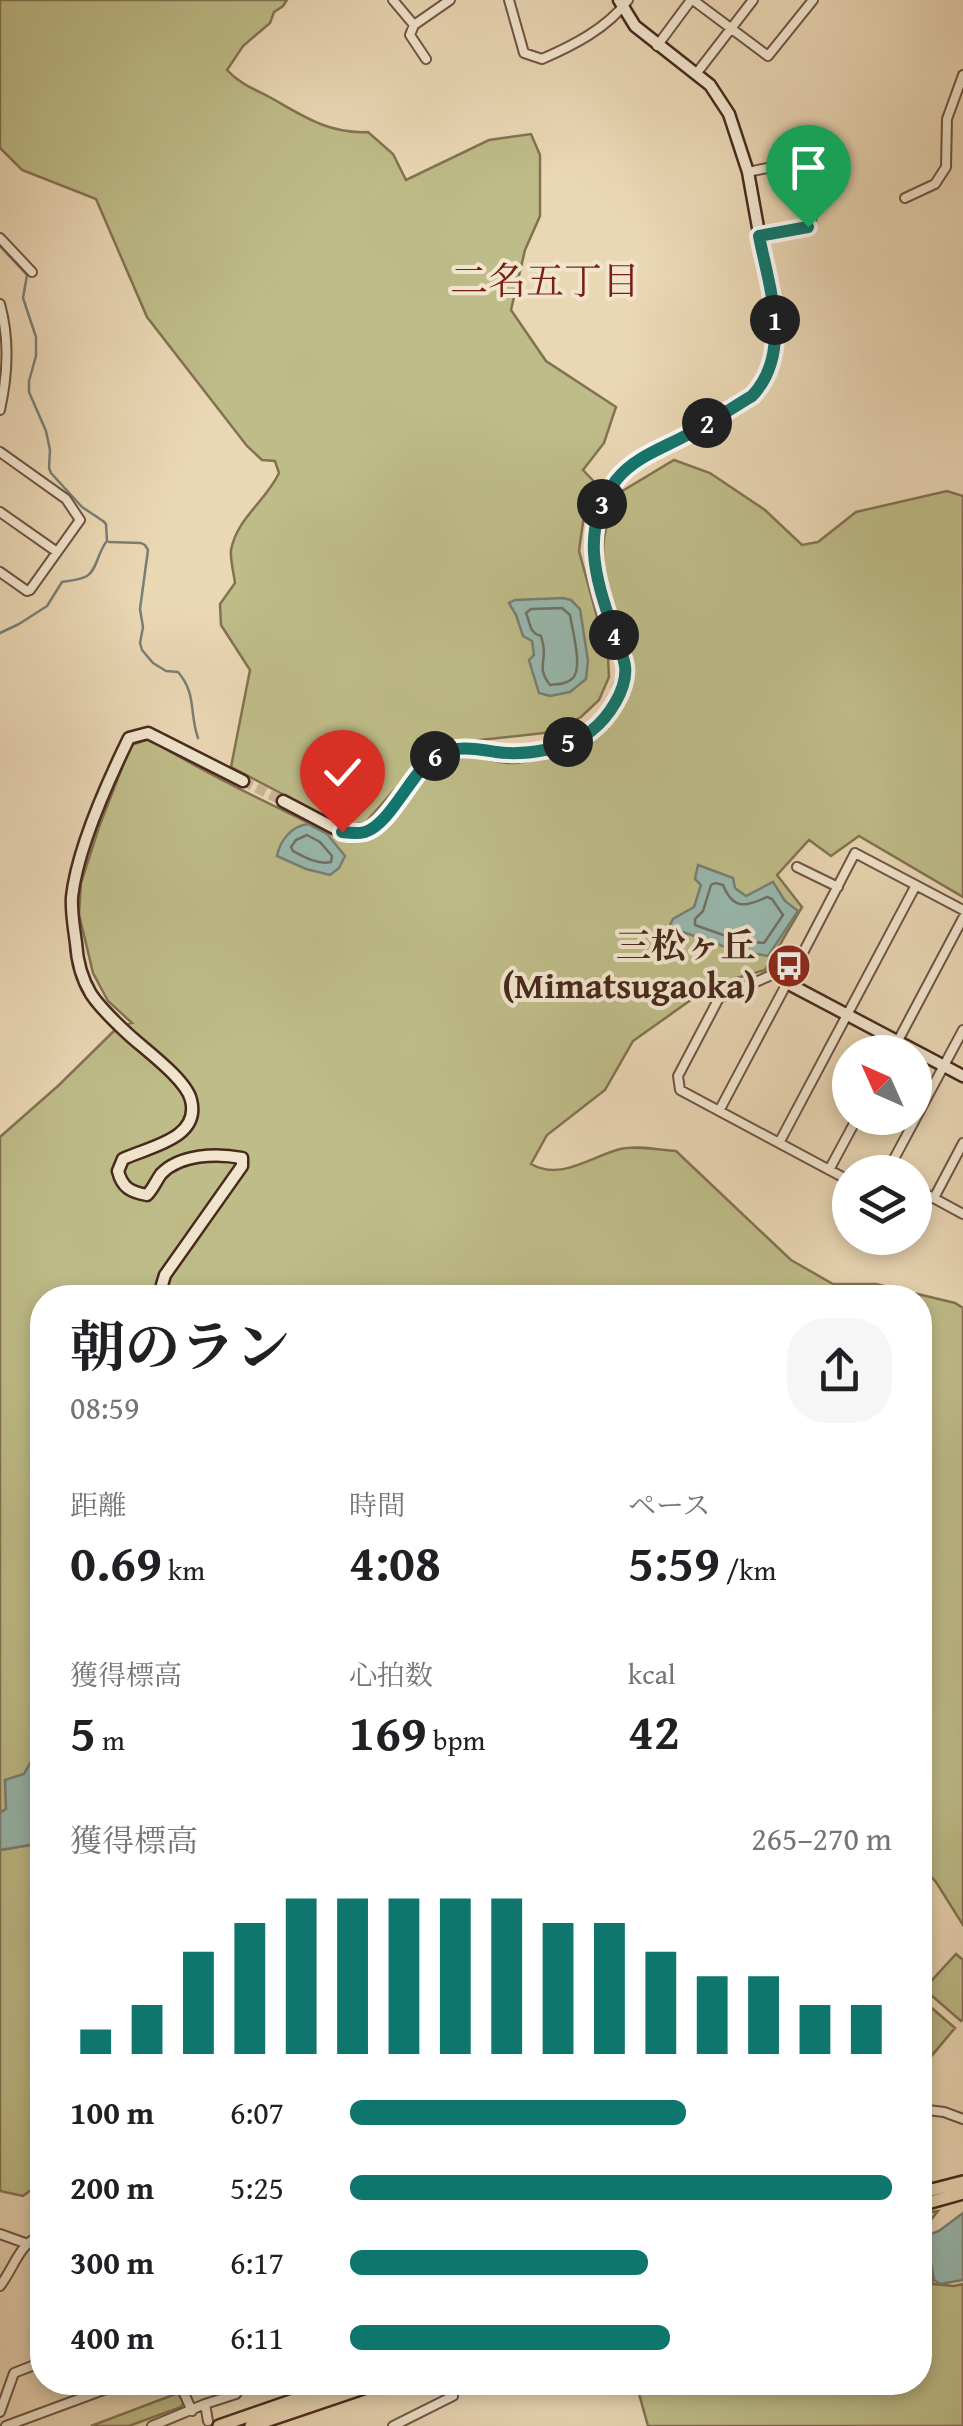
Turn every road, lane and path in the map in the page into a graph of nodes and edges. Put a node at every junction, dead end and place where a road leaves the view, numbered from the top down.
1 (393, 0) edge
2 (450, 0) edge
3 (510, 0) edge
4 (692, 0) edge
5 (753, 0) edge
6 (813, 0) edge
7 (623, 3) edge
8 (414, 25) junction
9 (732, 28) junction
10 (657, 46) junction
11 (426, 59) dead end
12 (696, 74) junction
13 (963, 75) edge
14 (748, 172) junction
15 (905, 198) dead end
16 (759, 236) junction
17 (0, 238) edge
18 (32, 272) dead end
19 (0, 304) edge
20 (2, 394) edge
21 (0, 410) edge
22 (0, 452) edge
23 (0, 512) edge
24 (57, 552) junction
25 (0, 572) edge
26 (242, 781) tunnel mouth
27 (283, 801) tunnel mouth
28 (797, 867) dead end
29 (916, 885) junction
30 (838, 886) junction
31 (963, 914) edge
32 (790, 977) junction
33 (847, 1014) junction
34 (963, 1030) edge
35 (877, 1035) edge
36 (900, 1035) edge
37 (932, 1061) edge
38 (944, 1066) junction
39 (963, 1076) edge
40 (719, 1112) junction
41 (848, 1135) edge
42 (779, 1143) junction
43 (963, 1144) edge
44 (896, 1155) edge
45 (829, 1170) junction
46 (832, 1172) edge
47 (934, 1198) joint
48 (963, 1214) edge
49 (162, 1285) edge
50 (932, 2110) edge
51 (963, 2119) edge
52 (963, 2182) edge
53 (932, 2190) edge
54 (963, 2193) edge
55 (932, 2202) edge
56 (0, 2234) edge
57 (30, 2240) edge
58 (25, 2243) junction
59 (0, 2286) edge
60 (30, 2367) edge
61 (90, 2395) edge
62 (185, 2395) edge
63 (233, 2395) edge
64 (304, 2395) edge
65 (342, 2395) edge
66 (453, 2396) dead end
67 (205, 2404) junction
68 (192, 2411) junction
69 (0, 2412) edge
70 (419, 2414) junction
71 (213, 2423) edge
72 (6, 2426) edge
73 (152, 2426) edge
74 (251, 2426) edge
75 (393, 2426) edge
76 (425, 2426) edge

1 - 8 street
2 - 8 street
3 - 7 street
4 - 9 street
4 - 10 street
5 - 9 street
6 - 9 street
7 - 10 street
8 - 11 street
9 - 12 street
10 - 12 street
12 - 14 street
13 - 15 street
14 - 16 street
14 - 16 street
16 - 27 street
17 - 18 street
19 - 20 street
20 - 21 street
22 - 24 street
23 - 24 street
24 - 25 street
26 - 49 street
28 - 30 street
29 - 30 street
29 - 31 street
29 - 33 street
30 - 32 street
31 - 36 street
32 - 33 street
32 - 40 street
32 - 40 street
33 - 35 street
33 - 42 street
34 - 38 street
37 - 38 street
38 - 39 street
38 - 44 street
40 - 42 street
41 - 45 street
42 - 45 street
43 - 47 street
45 - 46 street
47 - 48 street
50 - 51 street
52 - 53 main road
54 - 55 main road
56 - 58 street
57 - 58 street
58 - 59 street
60 - 69 street
61 - 72 street
62 - 68 street
63 - 67 street
64 - 71 main road
65 - 74 main road
66 - 70 street
67 - 68 street
67 - 71 street
68 - 73 street
70 - 75 street
70 - 76 street

